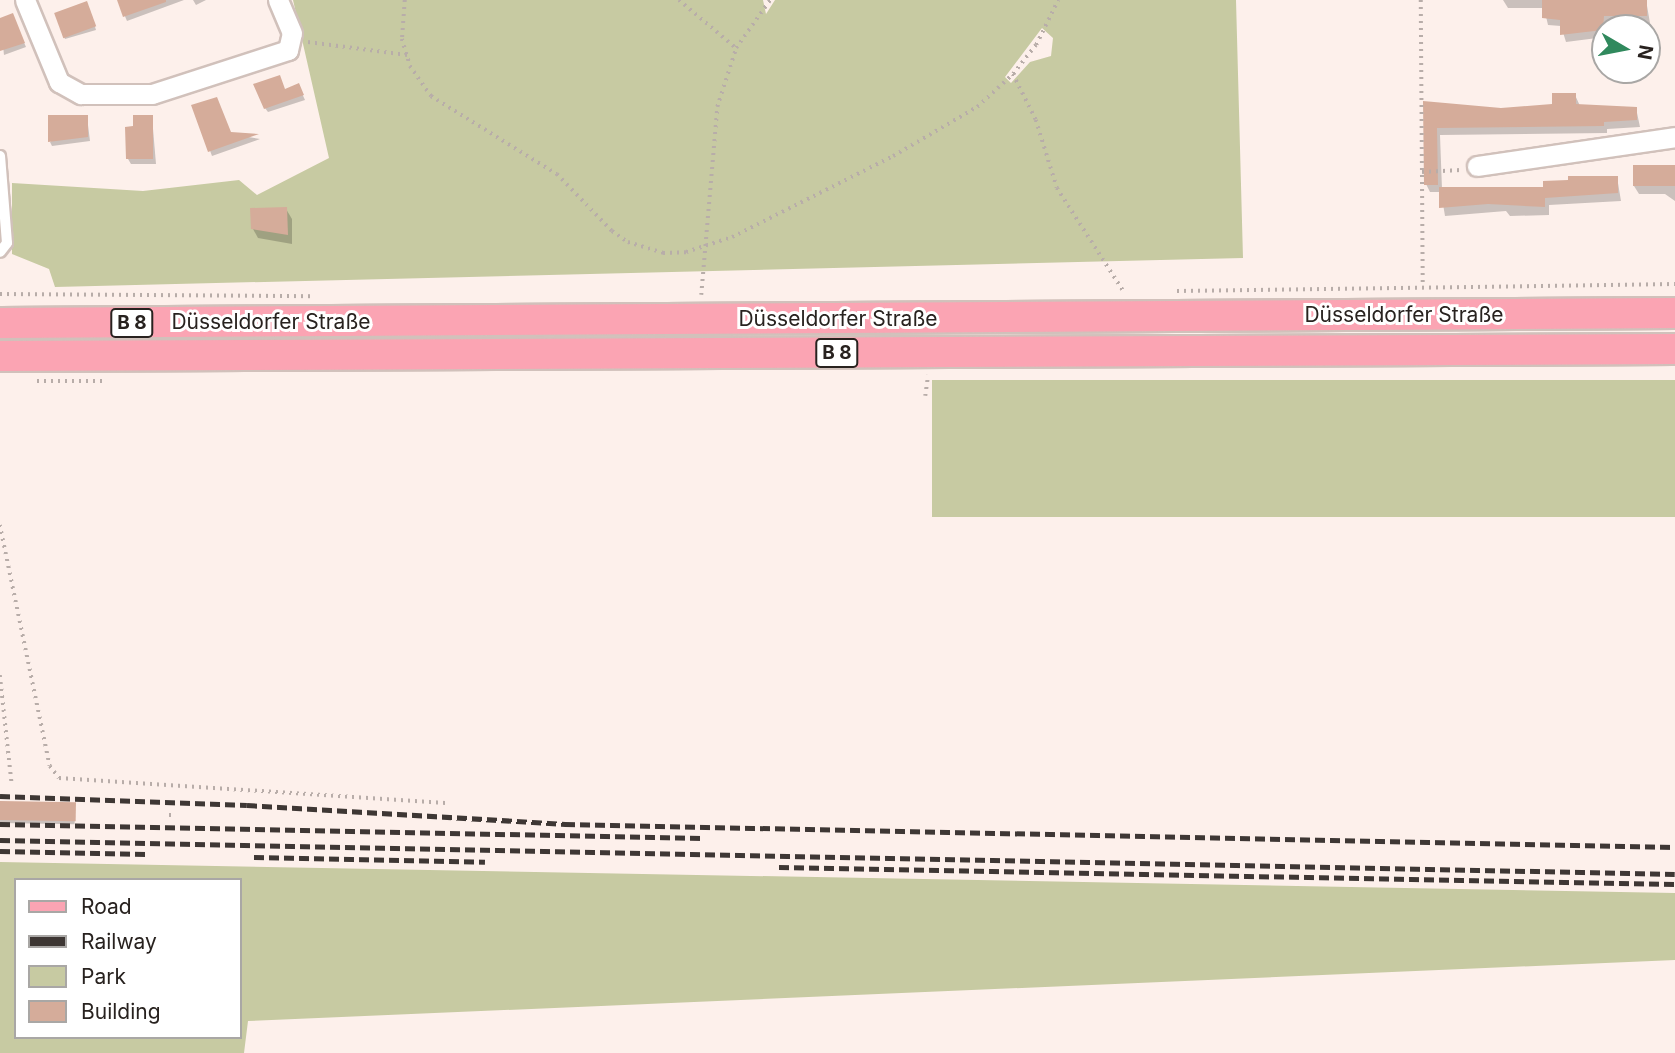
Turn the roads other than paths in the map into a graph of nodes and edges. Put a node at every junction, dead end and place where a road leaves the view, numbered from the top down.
1 (25, 0) edge
2 (278, 0) edge
3 (1675, 137) edge
4 (0, 156) edge
5 (1477, 166) road end
6 (0, 253) edge
7 (1675, 313) edge
8 (0, 323) edge
9 (1675, 349) edge
10 (0, 356) edge

1 - 2 street
3 - 5 street
4 - 6 lane
7 - 8 main road, Düsseldorfer Straße / B 8
9 - 10 main road, Düsseldorfer Straße / B 8

